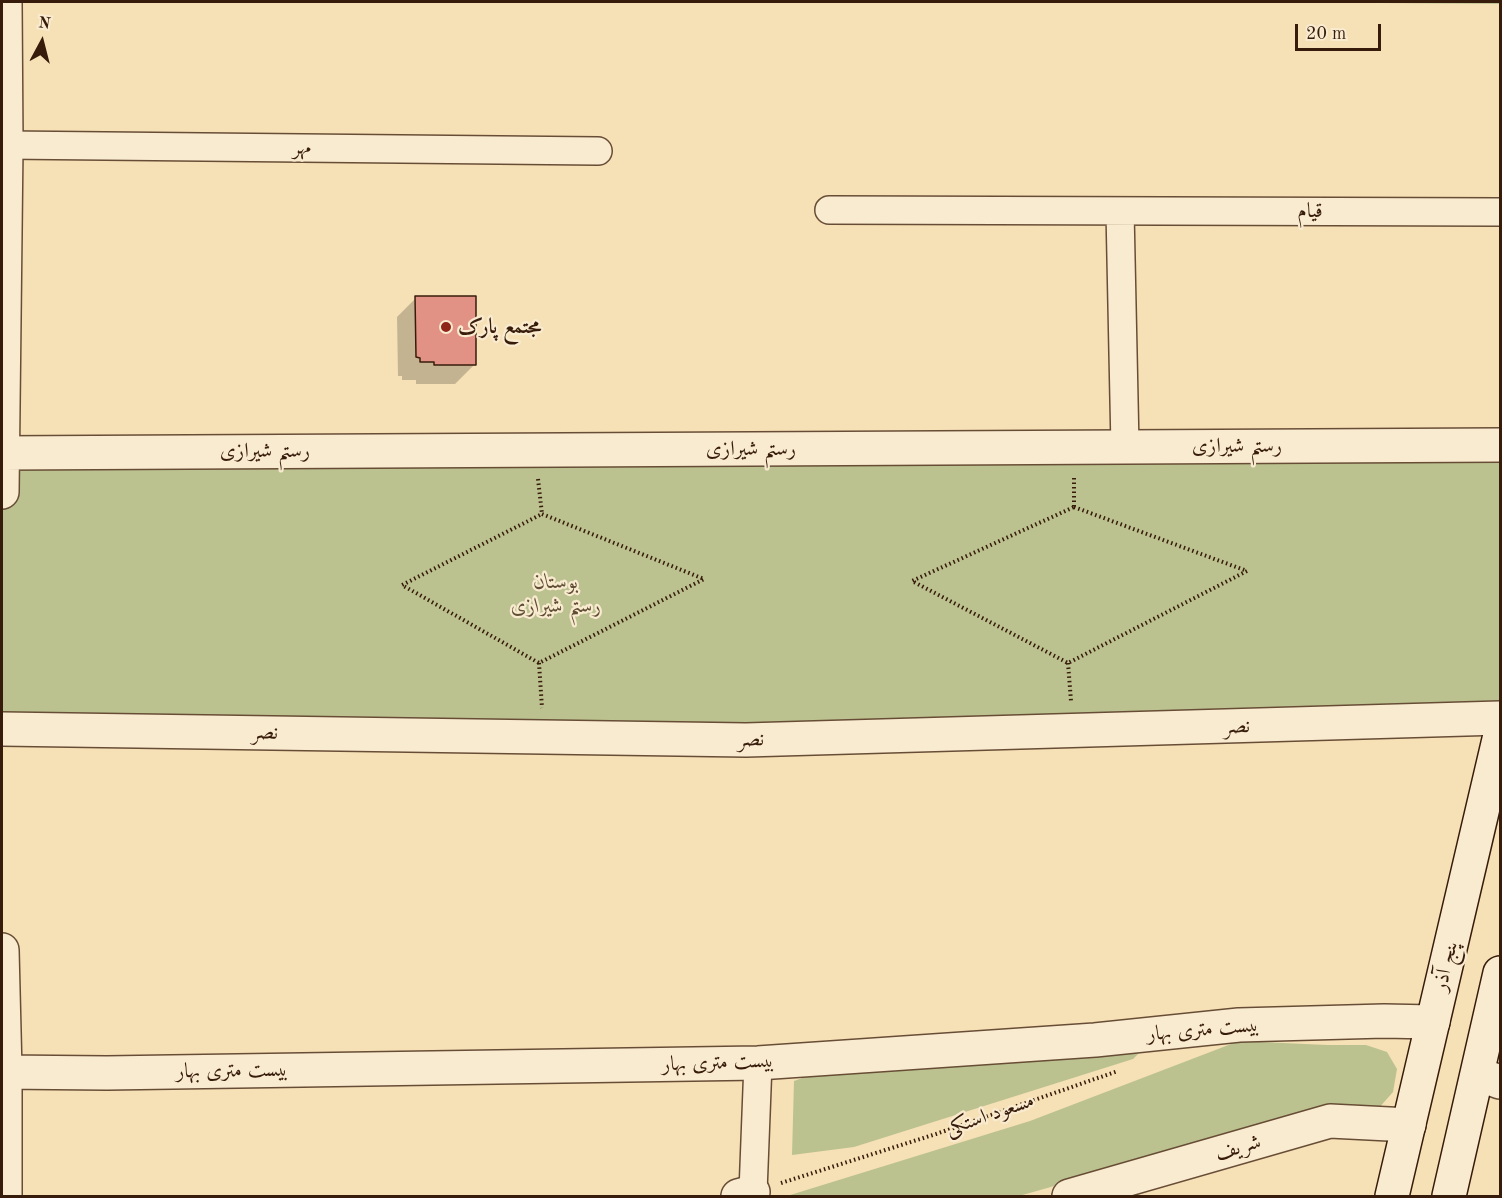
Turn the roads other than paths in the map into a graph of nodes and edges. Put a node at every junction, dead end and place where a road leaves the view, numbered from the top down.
1 (6, 2) edge
2 (6, 145) junction
3 (598, 152) dead end
4 (830, 210) dead end
5 (1120, 211) junction
6 (1500, 212) edge
7 (1500, 445) edge
8 (1125, 447) junction
9 (2, 453) edge
10 (2, 492) edge
11 (1500, 718) edge
12 (2, 729) edge
13 (1500, 735) edge
14 (2, 950) edge
15 (1500, 983) edge
16 (1433, 1022) junction
17 (758, 1063) junction
18 (3, 1072) edge
19 (1489, 1078) edge
20 (1409, 1125) junction
21 (745, 1194) edge
22 (5, 1197) edge
23 (1069, 1197) edge
24 (1392, 1197) edge
25 (1449, 1197) edge

1 - 2 street
2 - 3 street, مهر
2 - 9 street
4 - 5 street, قیام
5 - 6 street, قیام
5 - 8 street
7 - 8 street, رستم شیرازی
8 - 9 street, رستم شیرازی
9 - 10 street
11 - 12 street, نصر
13 - 16 street, پنج آذر
14 - 18 street
15 - 19 street
16 - 17 street, بیست متری بهار
16 - 20 street, پنج آذر
17 - 18 street, بیست متری بهار
17 - 21 street
18 - 22 street
19 - 25 street
20 - 23 street, شریف
20 - 24 street, پنج آذر

